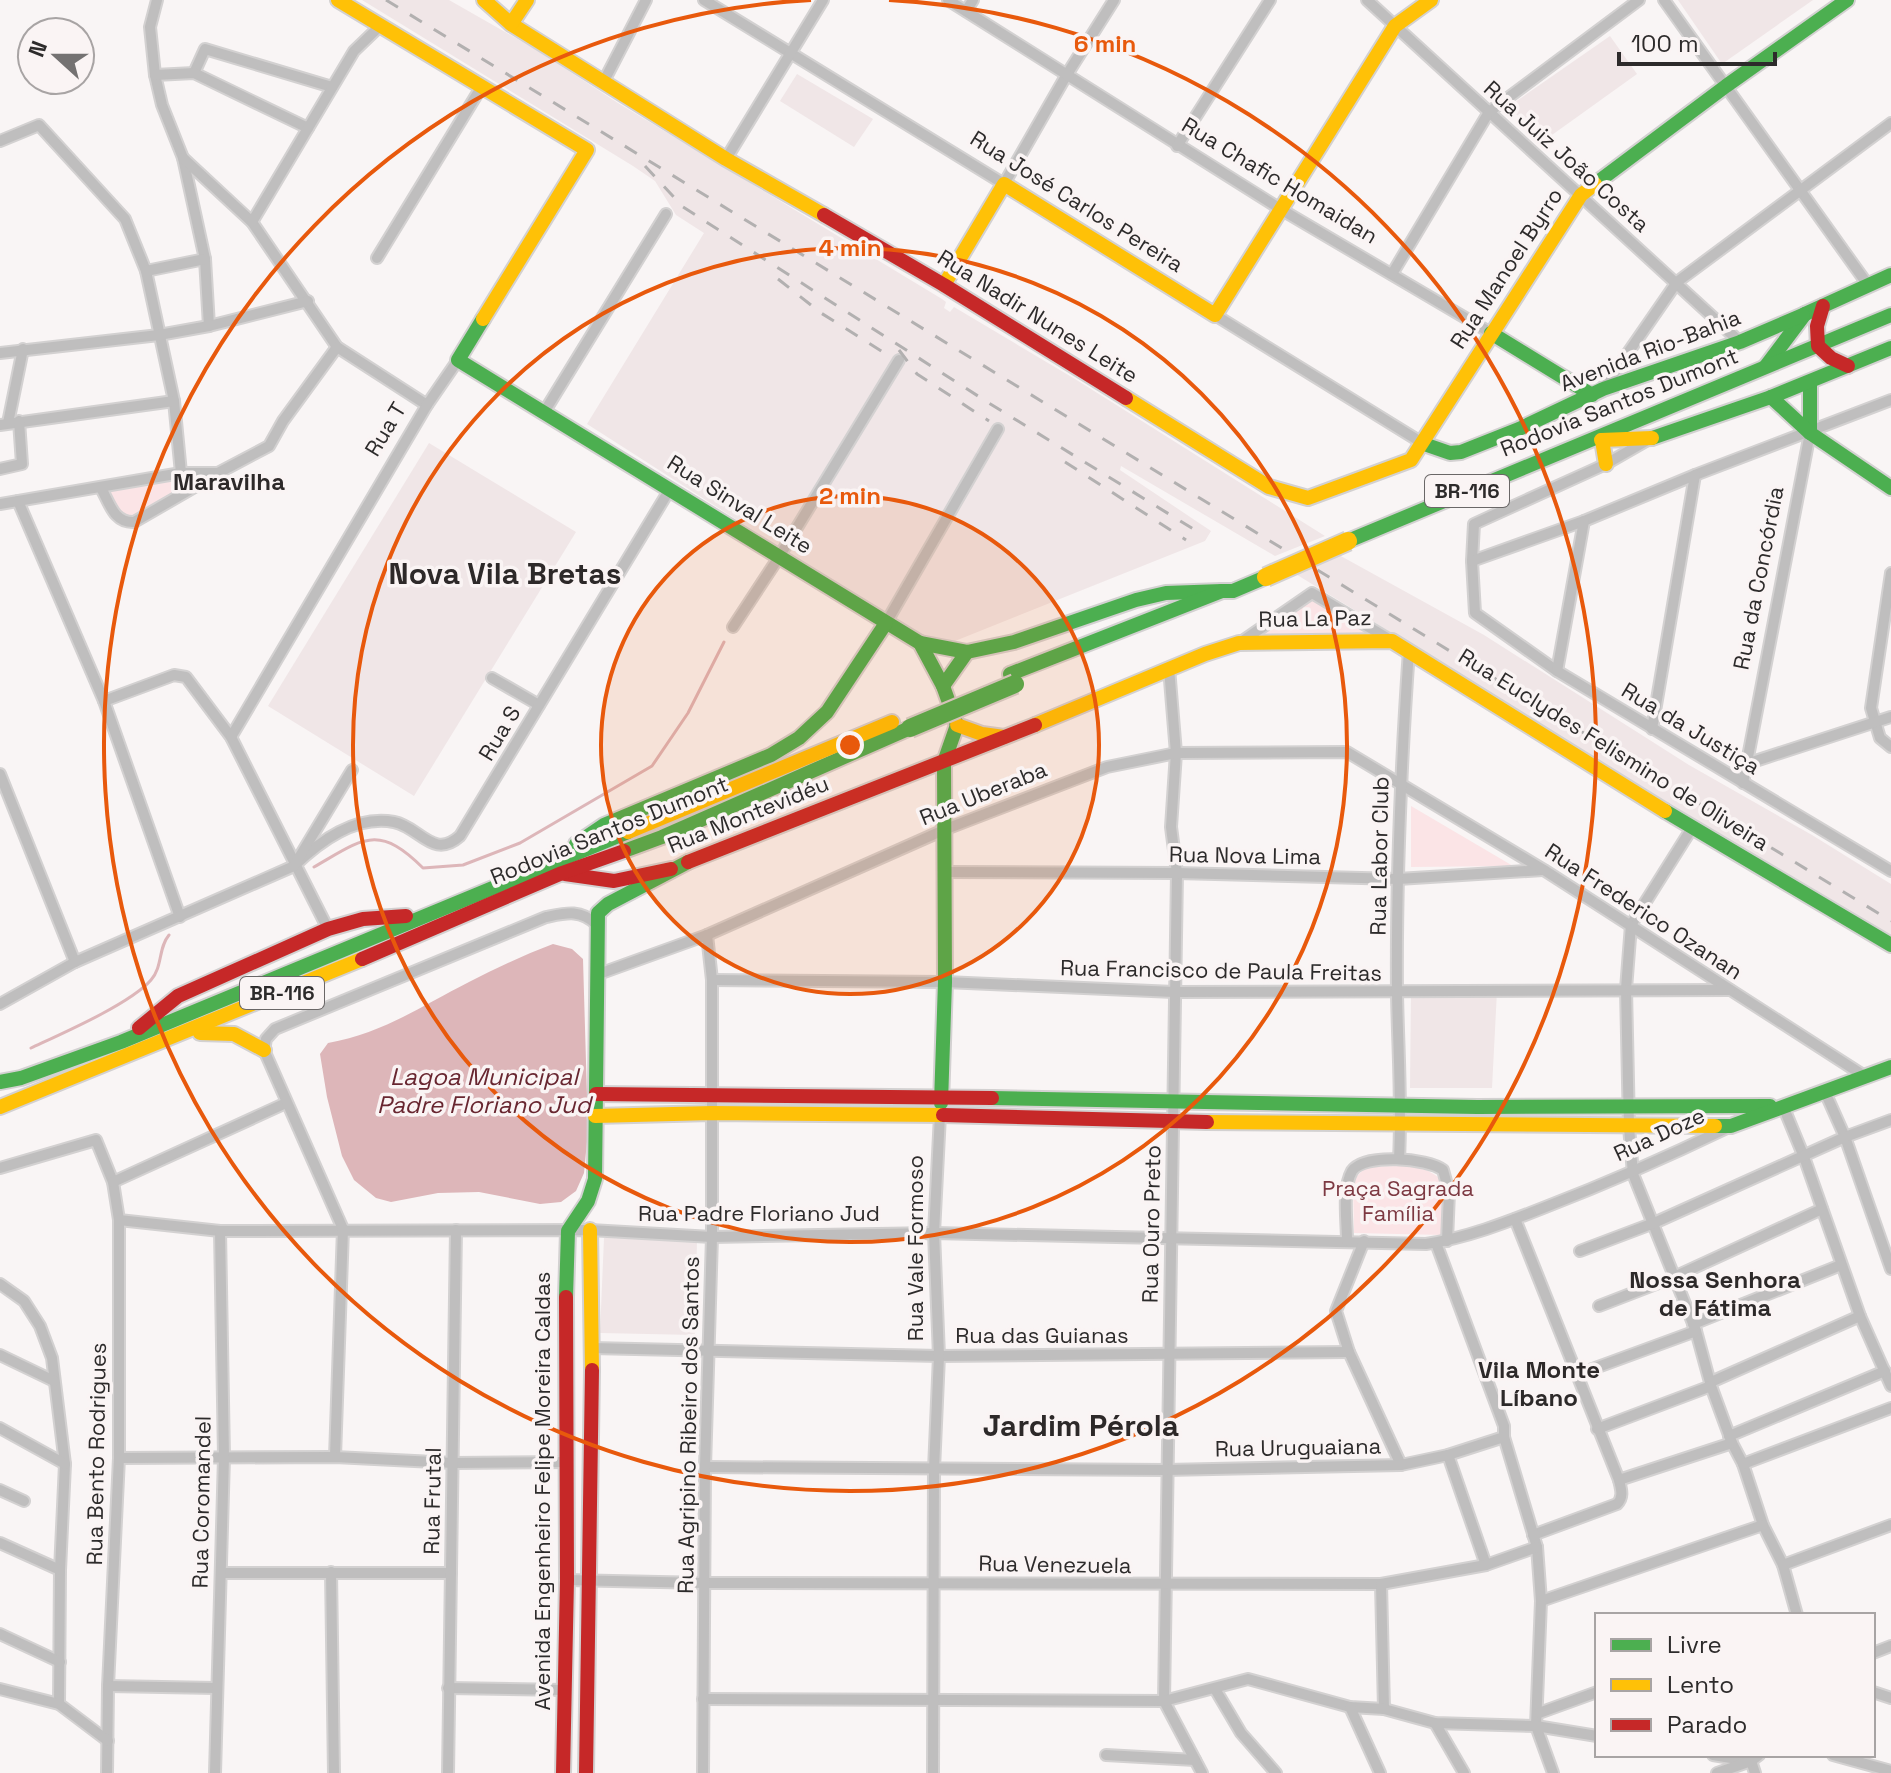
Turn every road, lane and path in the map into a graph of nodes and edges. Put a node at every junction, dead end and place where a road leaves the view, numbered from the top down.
1 (338, 0) edge
2 (484, 0) edge
3 (527, 0) edge
4 (646, 0) edge
5 (704, 0) edge
6 (823, 0) edge
7 (948, 0) edge
8 (973, 0) edge
9 (1114, 0) edge
10 (1270, 0) edge
11 (1367, 0) edge
12 (1431, 0) edge
13 (1639, 0) edge
14 (1664, 0) edge
15 (1847, 0) edge
16 (154, 3) edge
17 (966, 11) junction
18 (511, 24) junction
19 (1395, 26) junction
20 (379, 27) junction
21 (791, 54) junction
22 (194, 73) junction
23 (155, 75) junction
24 (1066, 76) junction
25 (604, 81) junction
26 (482, 86) junction
27 (1726, 86) junction
28 (332, 87) junction
29 (1489, 112) junction
30 (1891, 123) edge
31 (308, 128) junction
32 (0, 141) edge
33 (1177, 146) junction
34 (183, 158) junction
35 (726, 159) junction
36 (1004, 184) junction
37 (1800, 189) junction
38 (1581, 195) junction
39 (1282, 210) junction
40 (666, 214) dead end
41 (252, 222) junction
42 (377, 258) dead end
43 (205, 259) junction
44 (146, 271) junction
45 (1392, 274) junction
46 (1891, 275) edge
47 (1677, 282) junction
48 (944, 285) junction
49 (1868, 285) junction
50 (308, 301) junction
51 (1823, 306) junction
52 (1805, 314) junction
53 (1215, 315) junction
54 (1891, 315) edge
55 (209, 326) junction
56 (1491, 333) junction
57 (159, 335) junction
58 (1740, 342) junction
59 (1818, 346) junction
60 (337, 347) junction
61 (1891, 348) edge
62 (23, 349) junction
63 (0, 353) edge
64 (458, 360) junction
65 (899, 360) dead end
66 (1848, 366) junction
67 (1764, 369) junction
68 (1810, 382) junction
69 (1598, 392) junction
70 (1771, 397) junction
71 (1891, 400) edge
72 (174, 401) junction
73 (427, 405) junction
74 (543, 414) junction
75 (9, 423) edge
76 (998, 429) dead end
77 (1810, 433) junction
78 (1652, 438) junction
79 (1594, 440) junction
80 (1424, 444) junction
81 (1606, 464) junction
82 (0, 469) edge
83 (181, 473) junction
84 (218, 473) junction
85 (1695, 475) junction
86 (101, 488) junction
87 (1891, 488) edge
88 (670, 489) junction
89 (18, 501) junction
90 (0, 504) edge
91 (1584, 521) junction
92 (779, 557) junction
93 (1472, 561) junction
94 (1891, 573) edge
95 (1227, 591) junction
96 (1312, 593) joint
97 (886, 623) junction
98 (733, 627) dead end
99 (1392, 641) junction
100 (920, 643) junction
101 (1239, 643) junction
102 (1409, 650) junction
103 (967, 652) junction
104 (1169, 668) junction
105 (1557, 671) junction
106 (492, 678) dead end
107 (943, 686) junction
108 (104, 701) junction
109 (539, 705) junction
110 (1891, 717) edge
111 (908, 722) junction
112 (1875, 723) junction
113 (957, 725) junction
114 (1652, 729) junction
115 (231, 737) junction
116 (1005, 737) junction
117 (1891, 747) edge
118 (1176, 753) junction
119 (944, 762) junction
120 (1746, 764) junction
121 (352, 770) dead end
122 (0, 774) edge
123 (1400, 783) junction
124 (1743, 783) junction
125 (1692, 828) junction
126 (946, 829) junction
127 (662, 837) junction
128 (294, 866) junction
129 (554, 869) junction
130 (671, 869) junction
131 (1544, 870) junction
132 (1891, 871) edge
133 (945, 872) junction
134 (1177, 873) junction
135 (1398, 879) junction
136 (428, 913) junction
137 (180, 917) junction
138 (596, 924) junction
139 (1631, 925) junction
140 (328, 929) junction
141 (707, 935) junction
142 (1891, 945) edge
143 (75, 962) junction
144 (596, 975) junction
145 (712, 980) junction
146 (945, 982) junction
147 (1626, 989) junction
148 (1730, 990) junction
149 (1174, 992) junction
150 (1397, 993) junction
151 (0, 1004) edge
152 (173, 1037) junction
153 (121, 1042) junction
154 (264, 1050) junction
155 (1891, 1067) edge
156 (1866, 1077) junction
157 (0, 1082) edge
158 (1825, 1092) junction
159 (711, 1093) junction
160 (596, 1094) junction
161 (941, 1096) junction
162 (18, 1099) junction
163 (286, 1103) junction
164 (1783, 1106) junction
165 (0, 1107) edge
166 (1173, 1112) junction
167 (712, 1113) junction
168 (1401, 1114) junction
169 (940, 1115) junction
170 (595, 1116) junction
171 (1629, 1118) junction
172 (1891, 1120) edge
173 (0, 1124) edge
174 (1731, 1126) junction
175 (1845, 1137) junction
176 (1804, 1157) junction
177 (1399, 1159) junction
178 (0, 1168) edge
179 (1633, 1174) junction
180 (113, 1182) junction
181 (1822, 1209) junction
182 (1515, 1219) junction
183 (119, 1220) junction
184 (586, 1222) junction
185 (1654, 1223) junction
186 (343, 1229) junction
187 (456, 1230) junction
188 (220, 1231) junction
189 (568, 1231) junction
190 (934, 1233) junction
191 (712, 1237) junction
192 (1170, 1238) junction
193 (1347, 1241) junction
194 (1364, 1241) junction
195 (1441, 1242) junction
196 (1580, 1251) dead end
197 (1841, 1265) junction
198 (1891, 1269) edge
199 (1674, 1277) junction
200 (0, 1284) edge
201 (1599, 1306) dead end
202 (1860, 1316) junction
203 (1694, 1328) junction
204 (592, 1348) junction
205 (710, 1351) junction
206 (1349, 1352) junction
207 (0, 1355) edge
208 (1168, 1355) junction
209 (939, 1356) junction
210 (1885, 1371) junction
211 (1576, 1375) junction
212 (54, 1381) junction
213 (1711, 1384) junction
214 (1891, 1386) edge
215 (1891, 1408) edge
216 (0, 1428) edge
217 (1597, 1429) junction
218 (1504, 1437) junction
219 (1730, 1439) junction
220 (1448, 1455) junction
221 (224, 1457) junction
222 (335, 1457) junction
223 (119, 1458) junction
224 (567, 1462) junction
225 (454, 1463) junction
226 (65, 1464) junction
227 (1743, 1464) junction
228 (1401, 1465) junction
229 (705, 1467) junction
230 (934, 1469) junction
231 (1166, 1470) junction
232 (1619, 1480) junction
233 (0, 1490) edge
234 (24, 1501) dead end
235 (1763, 1525) junction
236 (1891, 1525) edge
237 (1533, 1535) junction
238 (0, 1543) edge
239 (1537, 1547) junction
240 (1486, 1565) junction
241 (1783, 1565) junction
242 (60, 1570) junction
243 (331, 1572) junction
244 (221, 1573) junction
245 (451, 1573) junction
246 (590, 1579) junction
247 (567, 1580) junction
248 (705, 1583) junction
249 (933, 1583) junction
250 (1381, 1584) junction
251 (1166, 1585) junction
252 (1541, 1601) junction
253 (1796, 1613) edge
254 (0, 1634) edge
255 (60, 1662) junction
256 (108, 1686) junction
257 (216, 1688) junction
258 (448, 1688) junction
259 (0, 1689) edge
260 (1215, 1689) junction
261 (564, 1690) junction
262 (1595, 1693) edge
263 (703, 1699) junction
264 (935, 1700) junction
265 (1164, 1701) junction
266 (59, 1704) junction
267 (1350, 1707) junction
268 (1384, 1709) junction
269 (1539, 1713) junction
270 (1435, 1723) junction
271 (1536, 1726) junction
272 (1595, 1736) edge
273 (108, 1741) junction
274 (1106, 1755) dead end
275 (1841, 1757) edge
276 (1755, 1758) edge
277 (1195, 1760) junction
278 (1890, 1769) edge
279 (107, 1773) edge
280 (215, 1773) edge
281 (334, 1773) edge
282 (448, 1773) edge
283 (563, 1773) edge
284 (586, 1773) edge
285 (703, 1773) edge
286 (933, 1773) edge
287 (1202, 1773) edge
288 (1276, 1773) edge
289 (1380, 1773) edge
290 (1464, 1773) edge
291 (1553, 1773) edge
292 (1717, 1773) edge
293 (1755, 1773) edge

1 - 20 main road
2 - 18 main road, Rua Nadir Nunes Leite
3 - 18 main road
4 - 25 street
5 - 21 street, Rua José Carlos Pereira
6 - 21 street
7 - 17 street, Rua Chafic Homaidan
8 - 17 street
9 - 24 street
10 - 33 street
11 - 19 street, Rua Juiz João Costa
12 - 19 main road
13 - 29 street
14 - 27 street
15 - 27 main road, Rua Manoel Byrro
16 - 23 street
17 - 24 street, Rua Chafic Homaidan
18 - 25 main road, Rua Nadir Nunes Leite
19 - 29 street, Rua Juiz João Costa
19 - 39 main road
20 - 26 main road
20 - 28 street
21 - 35 street
21 - 36 street, Rua José Carlos Pereira
22 - 23 street
22 - 28 street
22 - 31 street
23 - 34 street
24 - 33 street, Rua Chafic Homaidan
24 - 36 street
25 - 35 main road, Rua Nadir Nunes Leite
26 - 42 street
26 - 64 main road, Rua T
27 - 37 street
27 - 38 main road, Rua Manoel Byrro
28 - 31 street
29 - 38 street, Rua Juiz João Costa
29 - 45 street
30 - 37 street
31 - 41 street
32 - 44 street
33 - 39 street, Rua Chafic Homaidan
34 - 41 street
34 - 43 street
35 - 48 main road, Rua Nadir Nunes Leite
36 - 48 main road
36 - 53 main road, Rua José Carlos Pereira
37 - 47 street
37 - 49 street
38 - 47 street, Rua Juiz João Costa
38 - 56 main road, Rua Manoel Byrro
39 - 45 street, Rua Chafic Homaidan
39 - 53 main road
40 - 74 street
41 - 50 street
43 - 44 street
43 - 55 street
44 - 57 street
45 - 56 street, Rua Chafic Homaidan
46 - 49 main road, Avenida Rio-Bahia
47 - 58 street, Rua Juiz João Costa
47 - 69 street
48 - 80 main road, Rua Nadir Nunes Leite
49 - 51 main road, Avenida Rio-Bahia
50 - 55 street
50 - 60 street
51 - 52 main road, Avenida Rio-Bahia
51 - 59 main road
52 - 58 main road, Avenida Rio-Bahia
52 - 67 main road
53 - 80 street, Rua José Carlos Pereira
54 - 59 main road, Rodovia Santos Dumont / BR-116
55 - 57 street
56 - 69 main road, Rua Chafic Homaidan
56 - 80 main road, Rua Manoel Byrro
57 - 62 street
57 - 72 street
58 - 69 main road, Avenida Rio-Bahia
59 - 66 main road
59 - 67 main road, Rodovia Santos Dumont / BR-116
60 - 73 street
60 - 84 street
61 - 66 main road
62 - 63 street
62 - 75 street
64 - 73 street, Rua T
64 - 74 main road, Rua Sinval Leite
65 - 92 street
66 - 68 main road
67 - 79 main road, Rodovia Santos Dumont / BR-116
68 - 70 main road
68 - 77 main road, Rua da Concórdia
69 - 80 main road, Avenida Rio-Bahia
70 - 77 main road
70 - 78 main road
71 - 77 street
72 - 75 street
72 - 83 street
73 - 115 street, Rua T
74 - 88 main road, Rua Sinval Leite
75 - 82 street
76 - 97 street
77 - 85 street
77 - 87 main road
77 - 120 street, Rua da Concórdia
78 - 79 main road
78 - 81 street
79 - 81 main road
79 - 95 main road, Rodovia Santos Dumont / BR-116, bridge
81 - 93 street
83 - 84 street
83 - 86 street
84 - 86 street
85 - 91 street
85 - 114 street
86 - 89 street
88 - 92 main road, Rua Sinval Leite
88 - 109 street, Rua S
89 - 90 street
89 - 108 street
91 - 93 street
91 - 105 street
92 - 97 main road, Rua Sinval Leite
92 - 98 street
93 - 105 street, Rua da Justiça
94 - 112 street
95 - 103 main road
95 - 111 main road, Rodovia Santos Dumont / BR-116, bridge
96 - 99 street, Rua Euclydes Felismino de Oliveira
96 - 101 street, Rua Montevidéu
97 - 100 main road, Rua Sinval Leite
97 - 129 main road
99 - 101 main road, Rua La Paz
99 - 102 main road, Rua Euclydes Felismino de Oliveira
100 - 103 main road
100 - 107 main road
101 - 104 main road, Rua Montevidéu
102 - 123 street, Rua Labor Club
102 - 125 main road, Rua Euclydes Felismino de Oliveira
103 - 107 main road
104 - 116 main road, Rua Montevidéu
104 - 118 street, Rua Ouro Preto
105 - 114 street, Rua da Justiça
106 - 109 street
107 - 113 main road
108 - 115 street
108 - 137 street
109 - 128 street, Rua S
110 - 112 street
111 - 127 main road, Rodovia Santos Dumont / BR-116
111 - 129 main road, Rodovia Santos Dumont / BR-116
112 - 117 street
112 - 120 street
113 - 116 main road
113 - 119 main road, Rua Vale Formoso
114 - 124 street, Rua da Justiça
115 - 128 street
116 - 119 main road, Rua Montevidéu
118 - 123 street, Rua Uberaba
118 - 126 street, Rua Uberaba
118 - 134 street, Rua Ouro Preto
119 - 126 main road, Rua Vale Formoso
119 - 130 main road, Rua Montevidéu
120 - 124 street, Rua da Concórdia
121 - 128 street
122 - 143 street
123 - 131 street, Rua Frederico Ozanan
123 - 135 street, Rua Labor Club
124 - 132 street, Rua da Justiça
125 - 139 street
125 - 142 main road, Rua Euclydes Felismino de Oliveira
126 - 133 main road, Rua Vale Formoso
126 - 141 street, Rua Uberaba
127 - 129 main road, Rodovia Santos Dumont / BR-116
127 - 130 main road
128 - 137 street
128 - 140 street
129 - 130 main road
129 - 136 main road, Rodovia Santos Dumont / BR-116
129 - 152 main road, Rodovia Santos Dumont / BR-116
130 - 138 main road, Rua Montevidéu
131 - 135 street, Rua Nova Lima
131 - 139 street, Rua Frederico Ozanan
133 - 134 street, Rua Nova Lima
133 - 146 main road, Rua Vale Formoso
134 - 135 street, Rua Nova Lima
134 - 149 street, Rua Ouro Preto
135 - 150 street, Rua Labor Club
136 - 140 main road
136 - 153 main road, Rodovia Santos Dumont / BR-116
137 - 143 street
138 - 144 main road, Avenida Engenheiro Felipe Moreira Caldas
138 - 154 street
139 - 147 street
139 - 148 street, Rua Frederico Ozanan
140 - 153 main road
141 - 144 street, Rua Uberaba
141 - 145 street, Rua Agripino Ribeiro dos Santos
143 - 151 street
144 - 160 main road, Avenida Engenheiro Felipe Moreira Caldas
145 - 146 street, Rua Francisco de Paula Freitas
145 - 159 street, Rua Agripino Ribeiro dos Santos
146 - 149 street, Rua Francisco de Paula Freitas
146 - 161 main road, Rua Vale Formoso
147 - 148 street, Rua Francisco de Paula Freitas
147 - 150 street, Rua Francisco de Paula Freitas
147 - 171 street
148 - 156 street, Rua Frederico Ozanan
149 - 150 street, Rua Francisco de Paula Freitas
149 - 166 street, Rua Ouro Preto
150 - 168 street, Rua Labor Club
152 - 154 main road
152 - 162 main road, Rodovia Santos Dumont / BR-116
153 - 157 main road, Rodovia Santos Dumont / BR-116
154 - 163 street
155 - 156 main road, Rua Doze
156 - 158 main road, Rua Doze
158 - 164 main road, Rua Doze
158 - 175 street
159 - 160 main road
159 - 161 main road
159 - 167 street, Rua Agripino Ribeiro dos Santos
160 - 170 main road, Avenida Engenheiro Felipe Moreira Caldas
161 - 166 main road
161 - 169 main road, Rua Vale Formoso
162 - 165 main road, Rodovia Santos Dumont / BR-116
162 - 173 main road
163 - 180 street
163 - 186 street
164 - 171 main road
164 - 174 main road, Rua Doze
164 - 176 street
166 - 168 main road
166 - 169 main road
166 - 192 street, Rua Ouro Preto
167 - 169 main road
167 - 170 main road
167 - 191 street, Rua Agripino Ribeiro dos Santos
168 - 171 main road
168 - 177 street, Rua Labor Club
169 - 190 street, Rua Vale Formoso
170 - 184 main road, Avenida Engenheiro Felipe Moreira Caldas
171 - 174 main road
171 - 179 street
172 - 175 street
174 - 179 street, Rua Doze
175 - 176 street
175 - 198 street
176 - 181 street
176 - 185 street
177 - 193 street
177 - 195 street
178 - 180 street, Rua Bento Rodrigues
179 - 182 street, Rua Doze
179 - 185 street
180 - 183 street, Rua Bento Rodrigues
181 - 197 street
181 - 199 street
182 - 195 street, Rua Doze
182 - 211 street
183 - 188 street
183 - 223 street, Rua Bento Rodrigues
184 - 189 main road, Avenida Engenheiro Felipe Moreira Caldas
184 - 191 street, Rua Padre Floriano Jud
184 - 204 main road, Avenida Engenheiro Felipe Moreira Caldas
185 - 196 street
185 - 199 street
186 - 187 street
186 - 188 street
186 - 222 street
187 - 189 street
187 - 225 street, Rua Frutal
188 - 221 street, Rua Coromandel
189 - 224 main road, Avenida Engenheiro Felipe Moreira Caldas
190 - 191 street, Rua Padre Floriano Jud
190 - 192 street, Rua Padre Floriano Jud
190 - 209 street, Rua Vale Formoso
191 - 205 street, Rua Agripino Ribeiro dos Santos
192 - 193 street, Rua Padre Floriano Jud
192 - 208 street, Rua Ouro Preto
193 - 194 street, Rua Padre Floriano Jud
194 - 195 street, Rua Padre Floriano Jud
194 - 206 street
195 - 218 street
197 - 202 street
197 - 203 street
199 - 201 street
199 - 203 street
200 - 212 street
202 - 210 street
202 - 213 street
203 - 211 street
203 - 213 street
204 - 205 street, Rua das Guianas
204 - 246 main road, Avenida Engenheiro Felipe Moreira Caldas
205 - 209 street, Rua das Guianas
205 - 229 street, Rua Agripino Ribeiro dos Santos
206 - 208 street, Rua das Guianas
206 - 228 street
207 - 212 street
208 - 209 street, Rua das Guianas
208 - 231 street, Rua Ouro Preto
209 - 230 street, Rua Vale Formoso
210 - 214 street
210 - 219 street
211 - 217 street
212 - 226 street
213 - 217 street
213 - 219 street
215 - 227 street
216 - 226 street
217 - 232 street
218 - 220 street, Rua Uruguaiana
218 - 237 street
219 - 227 street
219 - 232 street
220 - 228 street, Rua Uruguaiana
220 - 240 street
221 - 222 street
221 - 223 street
221 - 244 street, Rua Coromandel
222 - 225 street
223 - 256 street, Rua Bento Rodrigues
224 - 225 street
224 - 247 main road, Avenida Engenheiro Felipe Moreira Caldas
225 - 245 street, Rua Frutal
226 - 242 street
227 - 235 street
228 - 231 street, Rua Uruguaiana
229 - 230 street, Rua Uruguaiana
229 - 248 street, Rua Agripino Ribeiro dos Santos
230 - 231 street, Rua Uruguaiana
230 - 249 street, Rua Vale Formoso
231 - 251 street, Rua Ouro Preto
232 - 237 street
233 - 234 street
235 - 241 street
235 - 252 street
236 - 241 street
237 - 239 street
238 - 242 street
239 - 240 street, Rua Venezuela
239 - 252 street
240 - 250 street, Rua Venezuela
241 - 253 street
242 - 255 street
243 - 244 street
243 - 245 street
243 - 281 street
244 - 257 street, Rua Coromandel
245 - 258 street, Rua Frutal
246 - 247 street, Rua Venezuela
246 - 248 street, Rua Venezuela
246 - 284 main road, Avenida Engenheiro Felipe Moreira Caldas
247 - 261 main road, Avenida Engenheiro Felipe Moreira Caldas
248 - 249 street, Rua Venezuela
248 - 263 street, Rua Agripino Ribeiro dos Santos
249 - 251 street, Rua Venezuela
249 - 264 street, Rua Vale Formoso
250 - 251 street, Rua Venezuela
250 - 268 street
251 - 265 street, Rua Ouro Preto
252 - 269 street
254 - 255 street
255 - 266 street
256 - 257 street
256 - 273 street, Rua Bento Rodrigues
257 - 280 street, Rua Coromandel
258 - 261 street
258 - 282 street, Rua Frutal
259 - 266 street
260 - 265 street
260 - 267 street
260 - 288 street
261 - 283 main road, Avenida Engenheiro Felipe Moreira Caldas
262 - 269 street
263 - 264 street
263 - 285 street, Rua Agripino Ribeiro dos Santos
264 - 265 street
264 - 286 street, Rua Vale Formoso
265 - 277 street, Rua Ouro Preto
266 - 273 street
267 - 268 street
267 - 289 street
268 - 270 street
269 - 271 street
270 - 271 street
270 - 290 street
271 - 272 street
271 - 291 street
273 - 279 street, Rua Bento Rodrigues
274 - 277 street
275 - 278 street
276 - 292 street
276 - 293 street
277 - 287 street, Rua Ouro Preto

